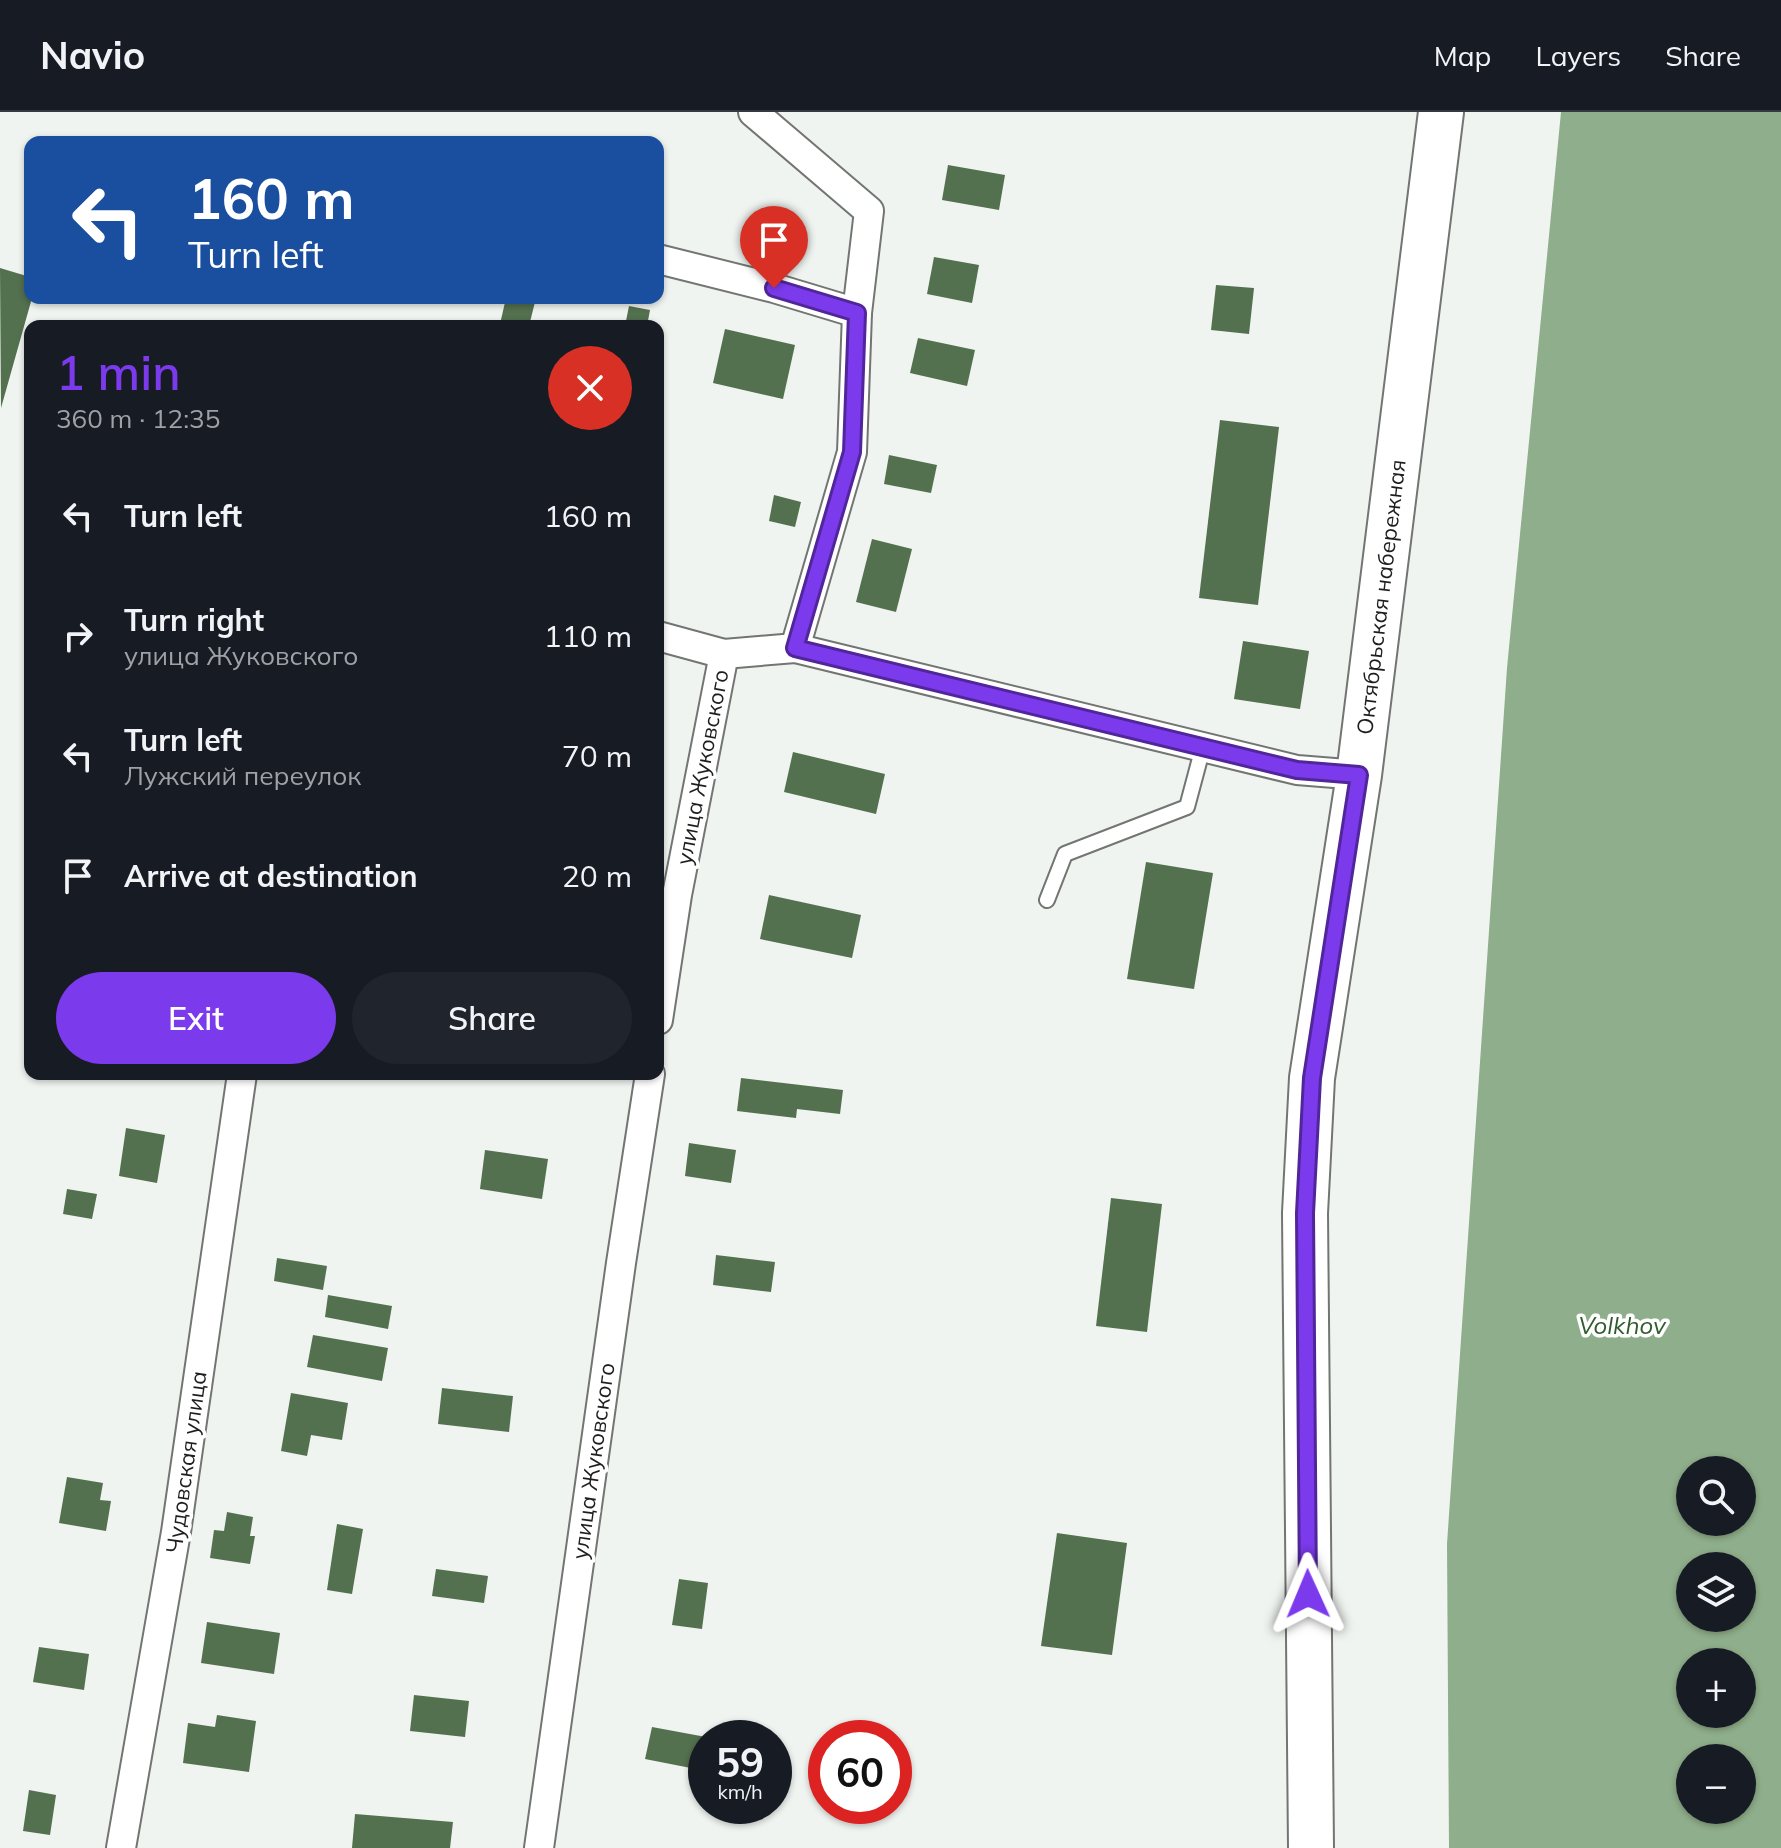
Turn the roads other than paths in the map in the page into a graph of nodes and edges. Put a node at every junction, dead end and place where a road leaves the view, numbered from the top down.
1 (753, 112) edge
2 (1441, 112) edge
3 (664, 260) edge
4 (857, 313) junction
5 (664, 638) edge
6 (795, 648) junction
7 (724, 654) junction
8 (1203, 747) junction
9 (1359, 775) junction
10 (1047, 900) dead end
11 (664, 981) edge
12 (241, 1080) edge
13 (649, 1080) edge
14 (121, 1848) edge
15 (539, 1848) edge
16 (1311, 1848) edge

1 - 4 street
2 - 9 main road, Октябрьская набережная
3 - 4 street
4 - 6 street
5 - 7 street
6 - 7 street, улица Жуковского
6 - 8 street, улица Жуковского
7 - 11 street, улица Жуковского
8 - 9 street, улица Жуковского
8 - 10 lane
9 - 16 main road, Октябрьская набережная
12 - 14 street, Чудовская улица
13 - 15 street, улица Жуковского

